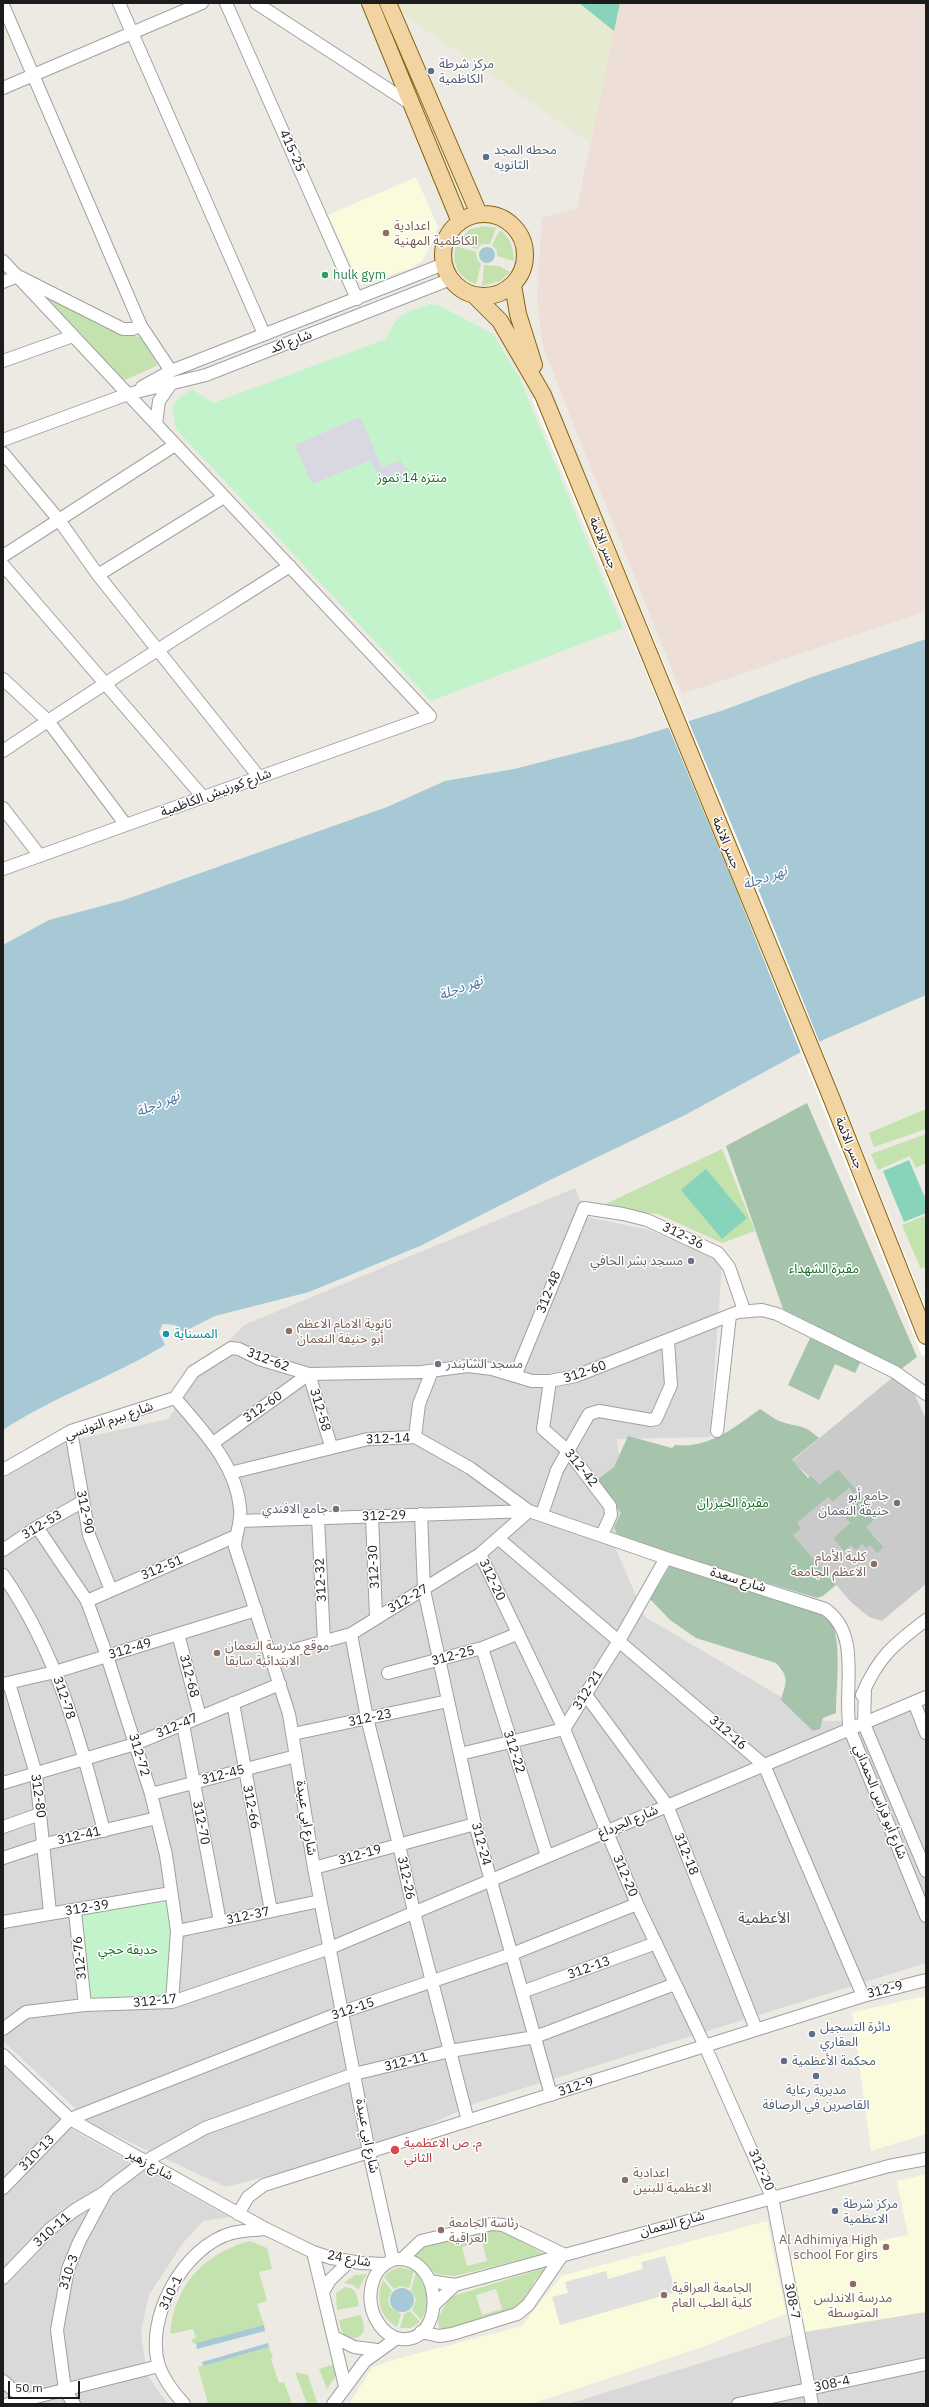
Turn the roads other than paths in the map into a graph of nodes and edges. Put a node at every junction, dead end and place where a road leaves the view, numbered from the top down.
1 (119, 3) edge
2 (202, 3) edge
3 (226, 3) edge
4 (256, 3) edge
5 (370, 3) edge
6 (388, 3) edge
7 (3, 5) edge
8 (132, 33) junction
9 (34, 74) junction
10 (3, 88) edge
11 (411, 104) junction
12 (479, 214) junction
13 (460, 222) junction
14 (3, 261) edge
15 (444, 264) junction
16 (18, 276) junction
17 (451, 279) junction
18 (3, 282) edge
19 (513, 285) junction
20 (474, 295) junction
21 (357, 299) junction
22 (141, 326) junction
23 (264, 334) junction
24 (73, 336) junction
25 (3, 361) edge
26 (171, 371) junction
27 (170, 385) junction
28 (128, 394) junction
29 (543, 395) junction
30 (156, 424) junction
31 (3, 440) edge
32 (175, 445) junction
33 (3, 453) edge
34 (224, 498) junction
35 (59, 520) junction
36 (3, 556) edge
37 (3, 564) edge
38 (290, 566) junction
39 (98, 575) junction
40 (158, 651) junction
41 (3, 679) edge
42 (104, 682) junction
43 (48, 721) junction
44 (3, 751) edge
45 (259, 777) junction
46 (203, 797) junction
47 (3, 808) edge
48 (126, 825) junction
49 (40, 856) junction
50 (3, 869) edge
51 (584, 1208) joint
52 (744, 1310) junction
53 (730, 1315) junction
54 (926, 1336) edge
55 (668, 1341) junction
56 (432, 1371) junction
57 (309, 1374) junction
58 (515, 1376) junction
59 (550, 1381) junction
60 (926, 1394) edge
61 (175, 1398) junction
62 (72, 1431) junction
63 (717, 1431) dead end
64 (415, 1437) junction
65 (213, 1443) junction
66 (331, 1446) junction
67 (568, 1451) junction
68 (3, 1470) edge
69 (230, 1473) junction
70 (82, 1502) junction
71 (528, 1510) junction
72 (420, 1514) junction
73 (542, 1514) junction
74 (372, 1516) junction
75 (318, 1518) junction
76 (240, 1521) junction
77 (37, 1527) junction
78 (602, 1535) junction
79 (236, 1536) junction
80 (500, 1538) junction
81 (3, 1550) edge
82 (480, 1554) junction
83 (666, 1558) junction
84 (3, 1575) edge
85 (111, 1590) junction
86 (424, 1590) junction
87 (87, 1601) junction
88 (256, 1610) junction
89 (376, 1617) junction
90 (926, 1620) edge
91 (178, 1634) junction
92 (351, 1634) junction
93 (517, 1634) junction
94 (620, 1639) junction
95 (324, 1642) junction
96 (482, 1648) junction
97 (107, 1656) junction
98 (272, 1656) junction
99 (439, 1659) junction
100 (55, 1672) junction
101 (388, 1673) dead end
102 (6, 1684) edge
103 (280, 1684) junction
104 (865, 1688) junction
105 (586, 1695) junction
106 (926, 1697) edge
107 (448, 1701) junction
108 (914, 1702) junction
109 (233, 1703) junction
110 (200, 1717) junction
111 (367, 1718) junction
112 (183, 1724) junction
113 (864, 1724) junction
114 (564, 1729) junction
115 (850, 1730) junction
116 (926, 1733) edge
117 (293, 1734) junction
118 (510, 1741) junction
119 (135, 1744) junction
120 (460, 1754) junction
121 (296, 1756) junction
122 (85, 1759) junction
123 (764, 1765) junction
124 (244, 1769) junction
125 (36, 1774) junction
126 (3, 1783) edge
127 (194, 1783) junction
128 (151, 1794) junction
129 (667, 1805) junction
130 (40, 1814) junction
131 (157, 1818) junction
132 (475, 1824) junction
133 (3, 1828) edge
134 (104, 1831) junction
135 (606, 1831) junction
136 (45, 1844) junction
137 (399, 1844) junction
138 (547, 1856) junction
139 (3, 1858) edge
140 (314, 1868) junction
141 (926, 1871) edge
142 (491, 1880) junction
143 (171, 1894) junction
144 (320, 1901) junction
145 (637, 1904) junction
146 (271, 1911) junction
147 (75, 1912) junction
148 (414, 1912) junction
149 (50, 1913) junction
150 (926, 1916) edge
151 (3, 1922) edge
152 (220, 1922) junction
153 (177, 1931) junction
154 (656, 1944) junction
155 (330, 1948) junction
156 (512, 1954) junction
157 (926, 1980) edge
158 (432, 1982) junction
159 (675, 1984) junction
160 (522, 1992) junction
161 (863, 1996) junction
162 (172, 2002) junction
163 (85, 2005) junction
164 (342, 2012) junction
165 (3, 2029) edge
166 (756, 2029) junction
167 (535, 2037) junction
168 (706, 2046) junction
169 (450, 2051) junction
170 (3, 2055) edge
171 (354, 2074) junction
172 (551, 2095) junction
173 (70, 2119) junction
174 (468, 2121) junction
175 (926, 2151) edge
176 (369, 2152) junction
177 (926, 2159) edge
178 (144, 2162) junction
179 (889, 2166) junction
180 (3, 2188) edge
181 (107, 2190) junction
182 (772, 2197) junction
183 (238, 2214) junction
184 (266, 2229) junction
185 (313, 2252) junction
186 (563, 2254) junction
187 (393, 2261) junction
188 (350, 2262) junction
189 (3, 2278) edge
190 (430, 2281) junction
191 (455, 2285) junction
192 (323, 2292) junction
193 (434, 2304) junction
194 (421, 2332) junction
195 (334, 2337) junction
196 (397, 2338) junction
197 (377, 2350) junction
198 (926, 2364) edge
199 (159, 2366) junction
200 (3, 2381) edge
201 (345, 2386) junction
202 (809, 2389) junction
203 (65, 2390) junction
204 (24, 2402) edge
205 (8, 2404) edge
206 (74, 2404) edge
207 (184, 2404) edge
208 (333, 2404) edge
209 (738, 2404) edge
210 (812, 2404) edge

1 - 8 street
2 - 8 street
3 - 21 street, 415-25
4 - 11 street
5 - 11 main road
6 - 12 main road
7 - 9 street
8 - 9 street
8 - 23 street
9 - 10 street
9 - 22 street
11 - 13 main road
12 - 13 main road
12 - 19 main road
13 - 15 main road
14 - 16 street
15 - 17 main road
15 - 21 street, شارع اكد
16 - 18 street
16 - 22 street
16 - 24 street
17 - 20 main road
17 - 27 street, شارع اكد
19 - 20 main road
19 - 29 main road, جسر الائمة
20 - 29 main road, جسر الائمة
21 - 23 street, شارع اكد
22 - 26 street
23 - 26 street, شارع اكد
24 - 25 street
24 - 28 street
26 - 28 street, شارع اكد
27 - 28 street, شارع اكد
27 - 30 street
28 - 30 street
28 - 31 street, شارع اكد
29 - 54 main road, جسر الائمة
30 - 32 street
32 - 34 street
32 - 35 street
33 - 35 street
34 - 38 street
34 - 39 street
35 - 36 street
35 - 39 street
37 - 42 street
38 - 40 street
38 - 45 street, شارع كورنيش الكاظمية
39 - 40 street
40 - 42 street
40 - 45 street
41 - 43 street
42 - 43 street
42 - 46 street
43 - 44 street
43 - 48 street
45 - 46 street, شارع كورنيش الكاظمية
46 - 48 street, شارع كورنيش الكاظمية
47 - 49 street
48 - 49 street, شارع كورنيش الكاظمية
49 - 50 street, شارع كورنيش الكاظمية
51 - 52 street, 312-36
51 - 58 street, 312-48
52 - 53 street, 312-60
52 - 60 street, 312-60
53 - 55 street, 312-60
53 - 63 street
55 - 59 street, 312-60
55 - 67 street
56 - 57 street, 312-60
56 - 58 street, 312-60
56 - 64 street
57 - 61 street, 312-62
57 - 65 street, 312-60
57 - 66 street, 312-58
58 - 59 street, 312-60
59 - 67 street, 312-42
61 - 62 street, شارع بيرم التونسي
61 - 65 street, شارع ابي عبيدة
62 - 68 street, شارع بيرم التونسي
62 - 70 street, 312-90
64 - 66 street, 312-14
64 - 71 street, 312-14
65 - 69 street, شارع ابي عبيدة
66 - 69 street, 312-14
67 - 73 street
67 - 78 street, 312-42
69 - 76 street, شارع ابي عبيدة
70 - 77 street, 312-53
70 - 85 street, 312-90
71 - 72 street, 312-29
71 - 73 street, شارع سعدة
71 - 80 street, 312-27
72 - 74 street, 312-29
72 - 86 street, 312-24
73 - 78 street, شارع سعدة
74 - 75 street, 312-29
74 - 89 street, 312-30
75 - 76 street, 312-29
75 - 95 street, 312-32
76 - 79 street, شارع ابي عبيدة
77 - 81 street, 312-53
77 - 87 street, 312-72
78 - 83 street, شارع سعدة
79 - 85 street, 312-51
79 - 88 street, شارع ابي عبيدة
80 - 82 street, 312-27
80 - 94 street, 312-16
82 - 86 street, 312-27
82 - 93 street, 312-20
83 - 94 street, 312-21
83 - 115 street, شارع سعدة
84 - 100 street, 312-78
85 - 87 street, 312-51
86 - 89 street, 312-27
86 - 99 street, 312-24
87 - 97 street, 312-72
88 - 91 street, 312-49
88 - 98 street, شارع ابي عبيدة
89 - 92 street, 312-27
90 - 104 street, شارع أبو فراس الحمداني
91 - 97 street, 312-49
91 - 110 street, 312-68
92 - 95 street, 312-27
92 - 111 street, 312-26
93 - 96 street, 312-25
93 - 114 street, 312-20
94 - 105 street, 312-21
94 - 123 street, 312-16
95 - 98 street, 312-27
96 - 99 street, 312-25
96 - 118 street, 312-22
97 - 100 street, 312-49
97 - 119 street, 312-72
98 - 103 street, شارع ابي عبيدة
99 - 101 street, 312-25
99 - 107 street, 312-24
100 - 102 street, 312-49
100 - 122 street, 312-78
102 - 125 street, 312-80
103 - 109 street, 312-47
103 - 117 street, شارع ابي عبيدة
104 - 113 street, شارع أبو فراس الحمداني
104 - 115 street, شارع أبو فراس الحمداني
105 - 114 street, 312-21
105 - 129 street, 312-18
106 - 108 street, شارع الجرداغ
107 - 111 street, 312-23
107 - 120 street, 312-24
108 - 113 street, شارع الجرداغ
108 - 116 street
109 - 110 street, 312-47
109 - 124 street, 312-66
110 - 112 street, 312-47
111 - 117 street, 312-23
111 - 137 street, 312-26
112 - 119 street, 312-47
112 - 127 street, 312-70
113 - 115 street, شارع الجرداغ
113 - 141 street, شارع أبو فراس الحمداني
114 - 118 street
114 - 135 street, 312-20
115 - 123 street, شارع الجرداغ
115 - 150 street, شارع أبو فراس الحمداني
117 - 121 street, شارع ابي عبيدة
118 - 120 street
118 - 138 street, 312-22
119 - 122 street, 312-47
119 - 128 street, 312-72
120 - 132 street, 312-24
121 - 124 street, 312-45
121 - 140 street, شارع ابي عبيدة
122 - 125 street, 312-47
122 - 134 street, 312-78
123 - 129 street, شارع الجرداغ
123 - 161 street, 312-16
124 - 127 street, 312-45
124 - 146 street, 312-66
125 - 126 street, 312-47
125 - 130 street, 312-80
127 - 128 street, 312-45
127 - 152 street, 312-70
128 - 131 street, 312-72
129 - 135 street, شارع الجرداغ
129 - 166 street, 312-18
130 - 133 street
130 - 136 street, 312-80
131 - 134 street, 312-41
131 - 143 street, 312-72
132 - 137 street, 312-19
132 - 142 street, 312-24
134 - 136 street, 312-41
135 - 138 street, شارع الجرداغ
135 - 145 street, 312-20
136 - 139 street, 312-41
136 - 149 street, 312-80
137 - 140 street, 312-19
137 - 148 street, 312-26
138 - 142 street, شارع الجرداغ
140 - 144 street, شارع ابي عبيدة
142 - 148 street, شارع الجرداغ
142 - 156 street, 312-24
143 - 147 street, 312-39
143 - 153 street, 312-72
144 - 146 street, 312-37
144 - 155 street, شارع ابي عبيدة
145 - 154 street, 312-20
145 - 156 street, 312-15
146 - 152 street, 312-37
147 - 149 street, 312-39
147 - 163 street, 312-76
148 - 155 street, شارع الجرداغ
148 - 158 street, 312-26
149 - 151 street, 312-39
152 - 153 street, 312-37
153 - 162 street, 312-72
154 - 159 street, 312-20
154 - 160 street, 312-13
155 - 162 street, 312-17
155 - 164 street, شارع ابي عبيدة
156 - 158 street, 312-15
156 - 160 street, 312-24
157 - 161 street, 312-9
158 - 164 street, 312-15
158 - 169 street, 312-26
159 - 167 street, 312-11
159 - 168 street, 312-20
160 - 167 street, 312-24
161 - 166 street, 312-9
162 - 163 street, 312-17
163 - 165 street, 312-17
164 - 171 street, شارع ابي عبيدة
164 - 173 street, 312-15
166 - 168 street, 312-9
167 - 169 street, 312-11
167 - 172 street, 312-24
168 - 172 street, 312-9
168 - 182 street, 312-20
169 - 171 street, 312-11
169 - 174 street, 312-26
170 - 173 street, شارع زهير
171 - 176 street, شارع ابي عبيدة
171 - 178 street, 312-11
172 - 174 street, 312-9
173 - 178 street, شارع زهير
173 - 180 street, 310-13
174 - 176 street, 312-9
175 - 179 street, شارع النعمان
176 - 183 street, 312-9
176 - 187 street, شارع ابي عبيدة
177 - 179 street, شارع النعمان
178 - 181 street, 310-3
178 - 183 street, شارع زهير
179 - 182 street, شارع النعمان
181 - 189 street, 310-11
181 - 203 street, 310-3
182 - 186 street, شارع النعمان
182 - 202 street, 308-7
183 - 184 street, شارع زهير
184 - 185 street, شارع زهير
184 - 199 street, 310-1
185 - 188 street, شارع 24
185 - 192 street
186 - 187 street
186 - 191 street, شارع النعمان
186 - 194 street
187 - 188 street, شارع 24
187 - 190 street
187 - 196 street
188 - 192 street
190 - 191 street, شارع النعمان
190 - 193 street
191 - 193 street, شارع النعمان
192 - 195 street
193 - 194 street
194 - 196 street
195 - 197 street
195 - 201 street
196 - 197 street
197 - 201 street
198 - 202 street, 308-4
199 - 203 street
199 - 207 street, 310-1
200 - 204 street
201 - 208 street
202 - 209 street, 308-4
202 - 210 street, 308-7
203 - 204 street
203 - 206 street, 310-3
204 - 205 street

